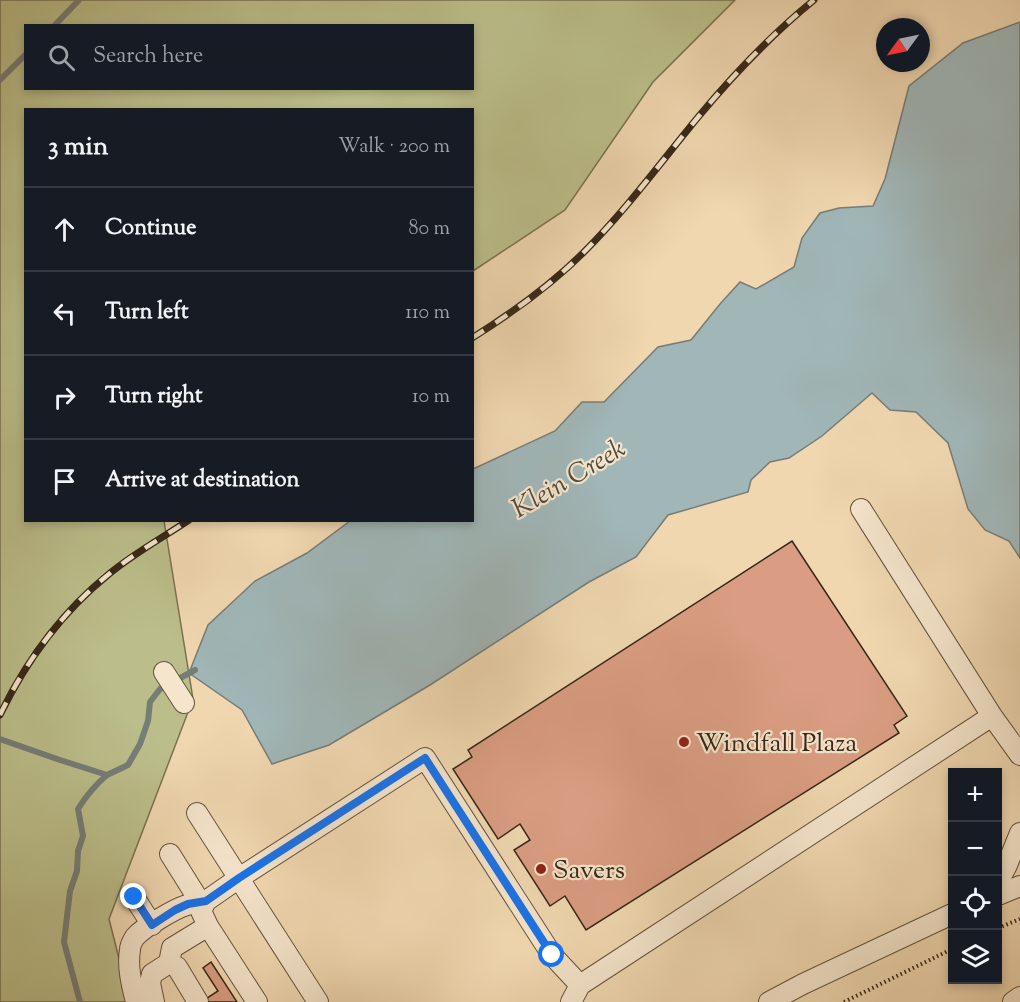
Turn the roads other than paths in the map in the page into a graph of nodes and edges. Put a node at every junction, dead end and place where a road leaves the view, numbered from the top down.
1 (861, 508) dead end
2 (164, 672) dead end
3 (184, 703) dead end
4 (992, 716) junction
5 (1020, 755) edge
6 (197, 813) dead end
7 (1020, 833) edge
8 (170, 854) dead end
9 (1001, 876) edge
10 (239, 878) junction
11 (1020, 886) edge
12 (1002, 893) edge
13 (134, 897) dead end
14 (203, 902) junction
15 (948, 916) edge
16 (152, 925) junction
17 (208, 926) junction
18 (169, 963) junction
19 (803, 993) edge
20 (576, 994) edge
21 (1020, 997) edge
22 (136, 1002) edge
23 (154, 1002) edge
24 (198, 1002) edge
25 (257, 1002) edge
26 (318, 1002) edge
27 (769, 1002) edge
28 (1013, 1002) edge

1 - 4 street
2 - 3 street
4 - 5 street
4 - 20 street
6 - 10 street
7 - 9 street
8 - 14 street
10 - 14 street
10 - 20 street
10 - 26 street
11 - 12 street
13 - 16 street
14 - 16 street
14 - 17 street
15 - 19 street
16 - 22 street
17 - 18 street
17 - 25 street
18 - 23 street
18 - 24 street
19 - 27 street
21 - 28 street

